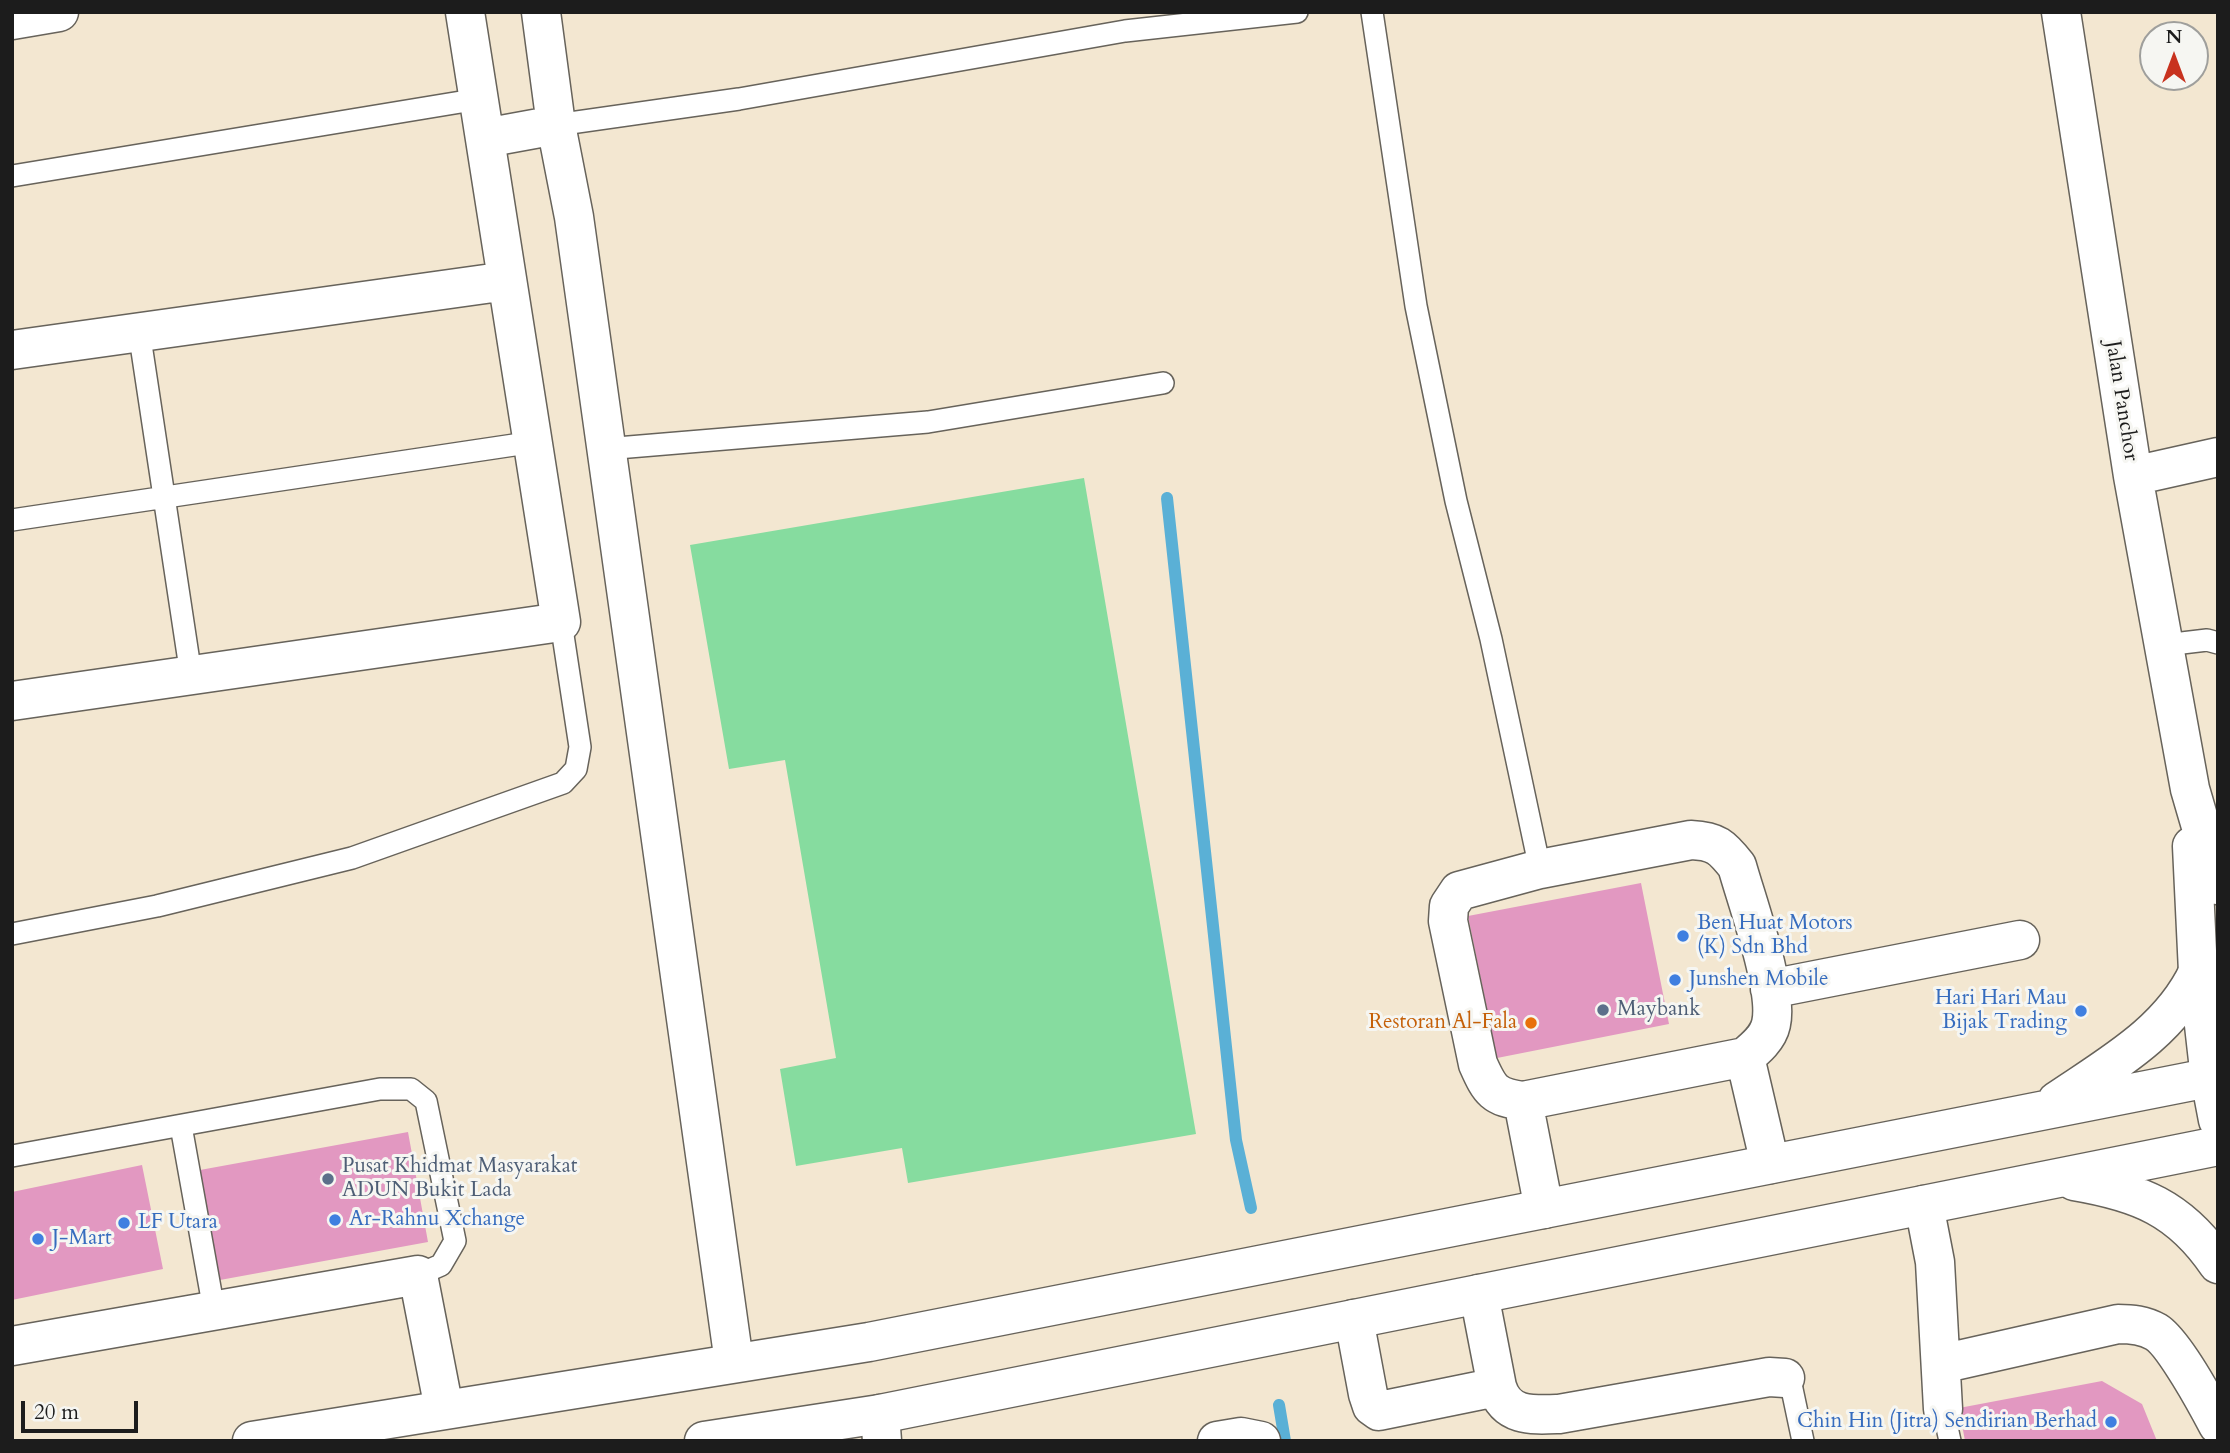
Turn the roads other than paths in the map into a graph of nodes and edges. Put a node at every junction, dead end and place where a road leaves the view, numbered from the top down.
1 (59, 12) edge
2 (465, 12) edge
3 (541, 12) edge
4 (1297, 12) edge
5 (1372, 12) edge
6 (2061, 12) edge
7 (12, 20) edge
8 (479, 99) junction
9 (556, 125) junction
10 (485, 138) junction
11 (12, 176) edge
12 (508, 281) junction
13 (139, 331) junction
14 (12, 350) edge
15 (1163, 383) dead end
16 (534, 442) junction
17 (605, 449) junction
18 (2218, 457) edge
19 (2133, 476) junction
20 (164, 496) junction
21 (12, 520) edge
22 (561, 622) junction
23 (2218, 643) edge
24 (2165, 645) junction
25 (191, 675) junction
26 (12, 701) edge
27 (2190, 789) junction
28 (1540, 869) junction
29 (2218, 885) edge
30 (12, 934) edge
31 (2020, 940) dead end
32 (2197, 972) junction
33 (1770, 989) junction
34 (1745, 1057) junction
35 (2214, 1077) edge
36 (1523, 1101) junction
37 (2044, 1110) junction
38 (2218, 1121) edge
39 (181, 1126) junction
40 (2218, 1146) edge
41 (12, 1156) edge
42 (1770, 1164) junction
43 (2059, 1178) junction
44 (1924, 1205) junction
45 (1544, 1209) junction
46 (2218, 1264) edge
47 (418, 1275) junction
48 (1479, 1294) junction
49 (214, 1310) junction
50 (1354, 1320) junction
51 (12, 1346) edge
52 (734, 1362) junction
53 (1941, 1364) junction
54 (1785, 1378) joint
55 (1497, 1387) junction
56 (444, 1409) junction
57 (1946, 1425) edge
58 (2218, 1425) edge
59 (881, 1427) edge
60 (1562, 1427) edge
61 (252, 1441) edge
62 (704, 1441) edge
63 (1217, 1441) edge
64 (1261, 1441) edge
65 (1803, 1441) edge

1 - 7 main road
2 - 8 main road
3 - 9 main road
4 - 9 lane
5 - 28 lane
6 - 19 main road, Jalan Panchor
8 - 10 main road
8 - 11 lane
9 - 10 main road
9 - 17 main road
10 - 12 main road
12 - 13 main road
12 - 16 main road
13 - 14 main road
13 - 20 lane
15 - 17 lane
16 - 20 lane
16 - 22 main road
17 - 52 main road
18 - 19 main road
19 - 24 main road, Jalan Panchor
20 - 21 lane
20 - 25 lane
22 - 25 main road
22 - 30 lane
23 - 24 lane
24 - 27 main road, Jalan Panchor
25 - 26 main road
27 - 29 main road
27 - 32 main road
28 - 33 main road
28 - 36 main road
31 - 33 main road
32 - 35 main road
32 - 37 main road
33 - 34 main road
34 - 36 main road
34 - 42 main road
35 - 37 main road
35 - 38 main road
36 - 45 main road
37 - 42 main road
39 - 41 lane
39 - 47 lane
39 - 49 lane
40 - 43 main road
42 - 45 main road
43 - 44 main road
43 - 46 main road
44 - 48 main road
44 - 53 main road
45 - 52 main road
47 - 49 main road
47 - 56 main road
48 - 50 main road
48 - 55 main road
49 - 51 main road
50 - 55 main road
50 - 59 main road
52 - 56 main road
53 - 57 main road
53 - 58 main road
54 - 60 main road
54 - 65 lane
55 - 60 main road
56 - 61 main road
59 - 62 main road
63 - 64 main road

